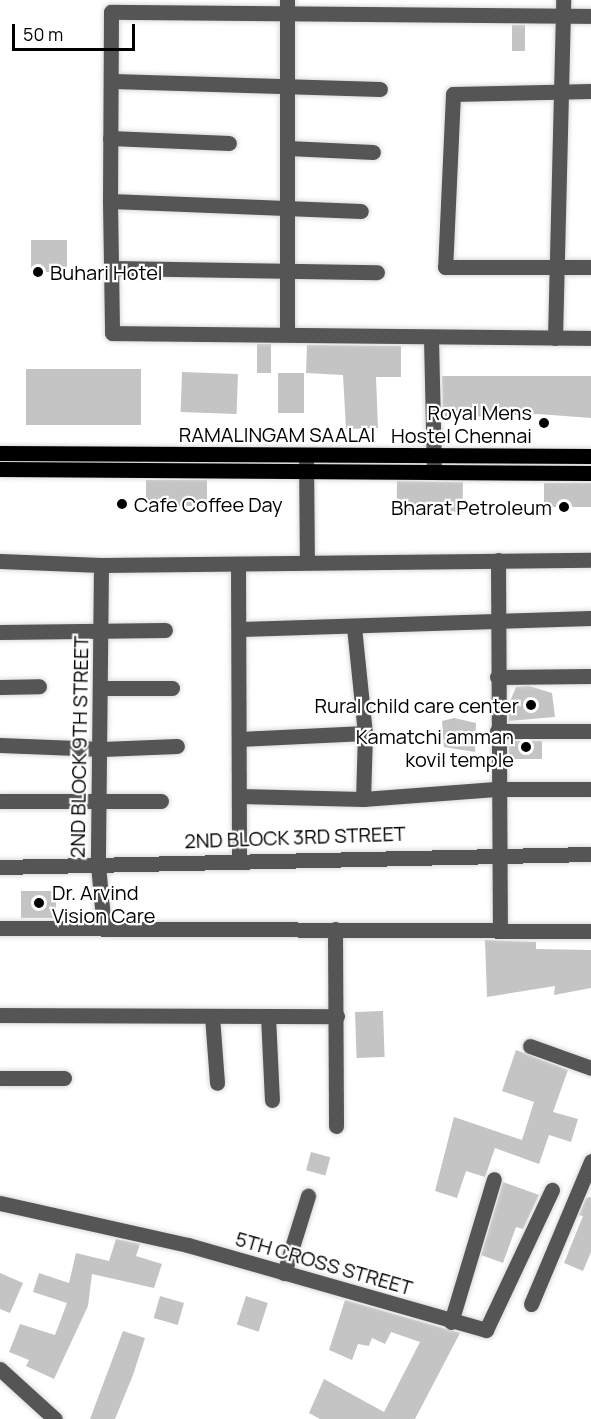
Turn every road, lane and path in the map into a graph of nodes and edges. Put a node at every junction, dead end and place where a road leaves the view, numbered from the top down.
1 (287, 0) edge
2 (563, 0) edge
3 (591, 16) edge
4 (288, 17) junction
5 (562, 17) junction
6 (113, 81) junction
7 (288, 86) junction
8 (380, 89) dead end
9 (560, 91) junction
10 (591, 91) edge
11 (110, 138) junction
12 (229, 143) dead end
13 (288, 148) junction
14 (373, 152) dead end
15 (110, 201) junction
16 (288, 207) junction
17 (361, 210) dead end
18 (557, 267) junction
19 (591, 267) edge
20 (112, 268) junction
21 (287, 270) junction
22 (377, 272) dead end
23 (287, 333) junction
24 (431, 338) junction
25 (555, 338) junction
26 (591, 338) edge
27 (0, 453) edge
28 (434, 454) junction
29 (561, 455) junction
30 (591, 456) edge
31 (306, 464) junction
32 (0, 469) edge
33 (434, 470) junction
34 (562, 472) junction
35 (591, 473) edge
36 (498, 560) junction
37 (591, 560) edge
38 (0, 561) edge
39 (307, 561) junction
40 (237, 564) junction
41 (101, 565) junction
42 (591, 618) edge
43 (498, 619) junction
44 (354, 627) junction
45 (241, 629) junction
46 (165, 630) dead end
47 (0, 632) edge
48 (102, 634) junction
49 (591, 676) edge
50 (497, 677) junction
51 (39, 686) dead end
52 (0, 687) edge
53 (101, 688) junction
54 (172, 688) dead end
55 (497, 731) junction
56 (591, 731) edge
57 (365, 733) junction
58 (239, 739) junction
59 (0, 745) edge
60 (177, 746) dead end
61 (102, 749) junction
62 (496, 789) junction
63 (591, 789) edge
64 (240, 796) junction
65 (363, 799) junction
66 (0, 801) edge
67 (161, 801) dead end
68 (101, 802) junction
69 (498, 853) junction
70 (591, 854) edge
71 (239, 859) junction
72 (98, 865) junction
73 (0, 867) edge
74 (0, 928) edge
75 (104, 929) junction
76 (335, 929) junction
77 (500, 930) junction
78 (591, 931) edge
79 (0, 1016) edge
80 (212, 1016) junction
81 (268, 1016) junction
82 (337, 1016) junction
83 (530, 1046) dead end
84 (591, 1068) edge
85 (0, 1078) edge
86 (64, 1078) dead end
87 (218, 1083) dead end
88 (272, 1100) dead end
89 (336, 1126) dead end
90 (591, 1161) edge
91 (494, 1179) dead end
92 (552, 1190) dead end
93 (308, 1196) dead end
94 (0, 1203) edge
95 (284, 1273) junction
96 (531, 1304) dead end
97 (451, 1322) junction
98 (0, 1369) edge
99 (55, 1419) edge

1 - 4 street
2 - 5 street
3 - 5 street
4 - 5 street
4 - 6 street
4 - 7 street
5 - 9 street
6 - 7 street
6 - 11 street
7 - 8 street
7 - 13 street
9 - 10 street
9 - 18 street
9 - 18 street
11 - 12 street
11 - 15 street
13 - 14 street
13 - 16 street
15 - 16 street
15 - 20 street
16 - 17 street
16 - 21 street
18 - 19 street
18 - 25 street
20 - 21 street
20 - 23 street
21 - 22 street
21 - 23 street
23 - 24 street
24 - 25 street
24 - 28 street
25 - 26 street
27 - 31 main road, RAMALINGAM SAALAI
28 - 29 main road, RAMALINGAM SAALAI
28 - 31 main road, RAMALINGAM SAALAI
28 - 33 street
29 - 30 main road, RAMALINGAM SAALAI
29 - 34 main road
31 - 32 main road
31 - 33 main road
31 - 39 street
33 - 34 main road
34 - 35 main road
36 - 37 street
36 - 39 street
36 - 43 street
38 - 41 street
39 - 40 street
40 - 41 street
40 - 45 street
41 - 48 street, 2ND BLOCK 9TH STREET
42 - 43 street
43 - 44 street
43 - 50 street
44 - 45 street
44 - 57 street
45 - 58 street
46 - 48 street
47 - 48 street
48 - 53 street, 2ND BLOCK 9TH STREET
49 - 50 street
50 - 55 street
51 - 52 street
53 - 54 street
53 - 61 street, 2ND BLOCK 9TH STREET
55 - 56 street
55 - 62 street
57 - 58 street
57 - 65 street
58 - 64 street
59 - 61 street
60 - 61 street
61 - 68 street, 2ND BLOCK 9TH STREET
62 - 63 street
62 - 65 street
62 - 69 street
64 - 65 street
64 - 71 street
66 - 68 street
67 - 68 street
68 - 72 street, 2ND BLOCK 9TH STREET
69 - 70 street, 2ND BLOCK 3RD STREET
69 - 71 street, 2ND BLOCK 3RD STREET
69 - 77 street
71 - 72 street, 2ND BLOCK 3RD STREET
72 - 73 street, 2ND BLOCK 3RD STREET
72 - 75 street, 2ND BLOCK 9TH STREET
74 - 75 street
75 - 76 street
76 - 77 street
76 - 82 street
77 - 78 street
79 - 80 street
80 - 81 street
80 - 87 street
81 - 82 street
81 - 88 street
82 - 89 street
83 - 84 street
85 - 86 street
90 - 96 street
91 - 97 street
92 - 97 street, 5TH CROSS STREET
93 - 95 street
94 - 95 street, 5TH CROSS STREET
95 - 97 street, 5TH CROSS STREET
98 - 99 street

